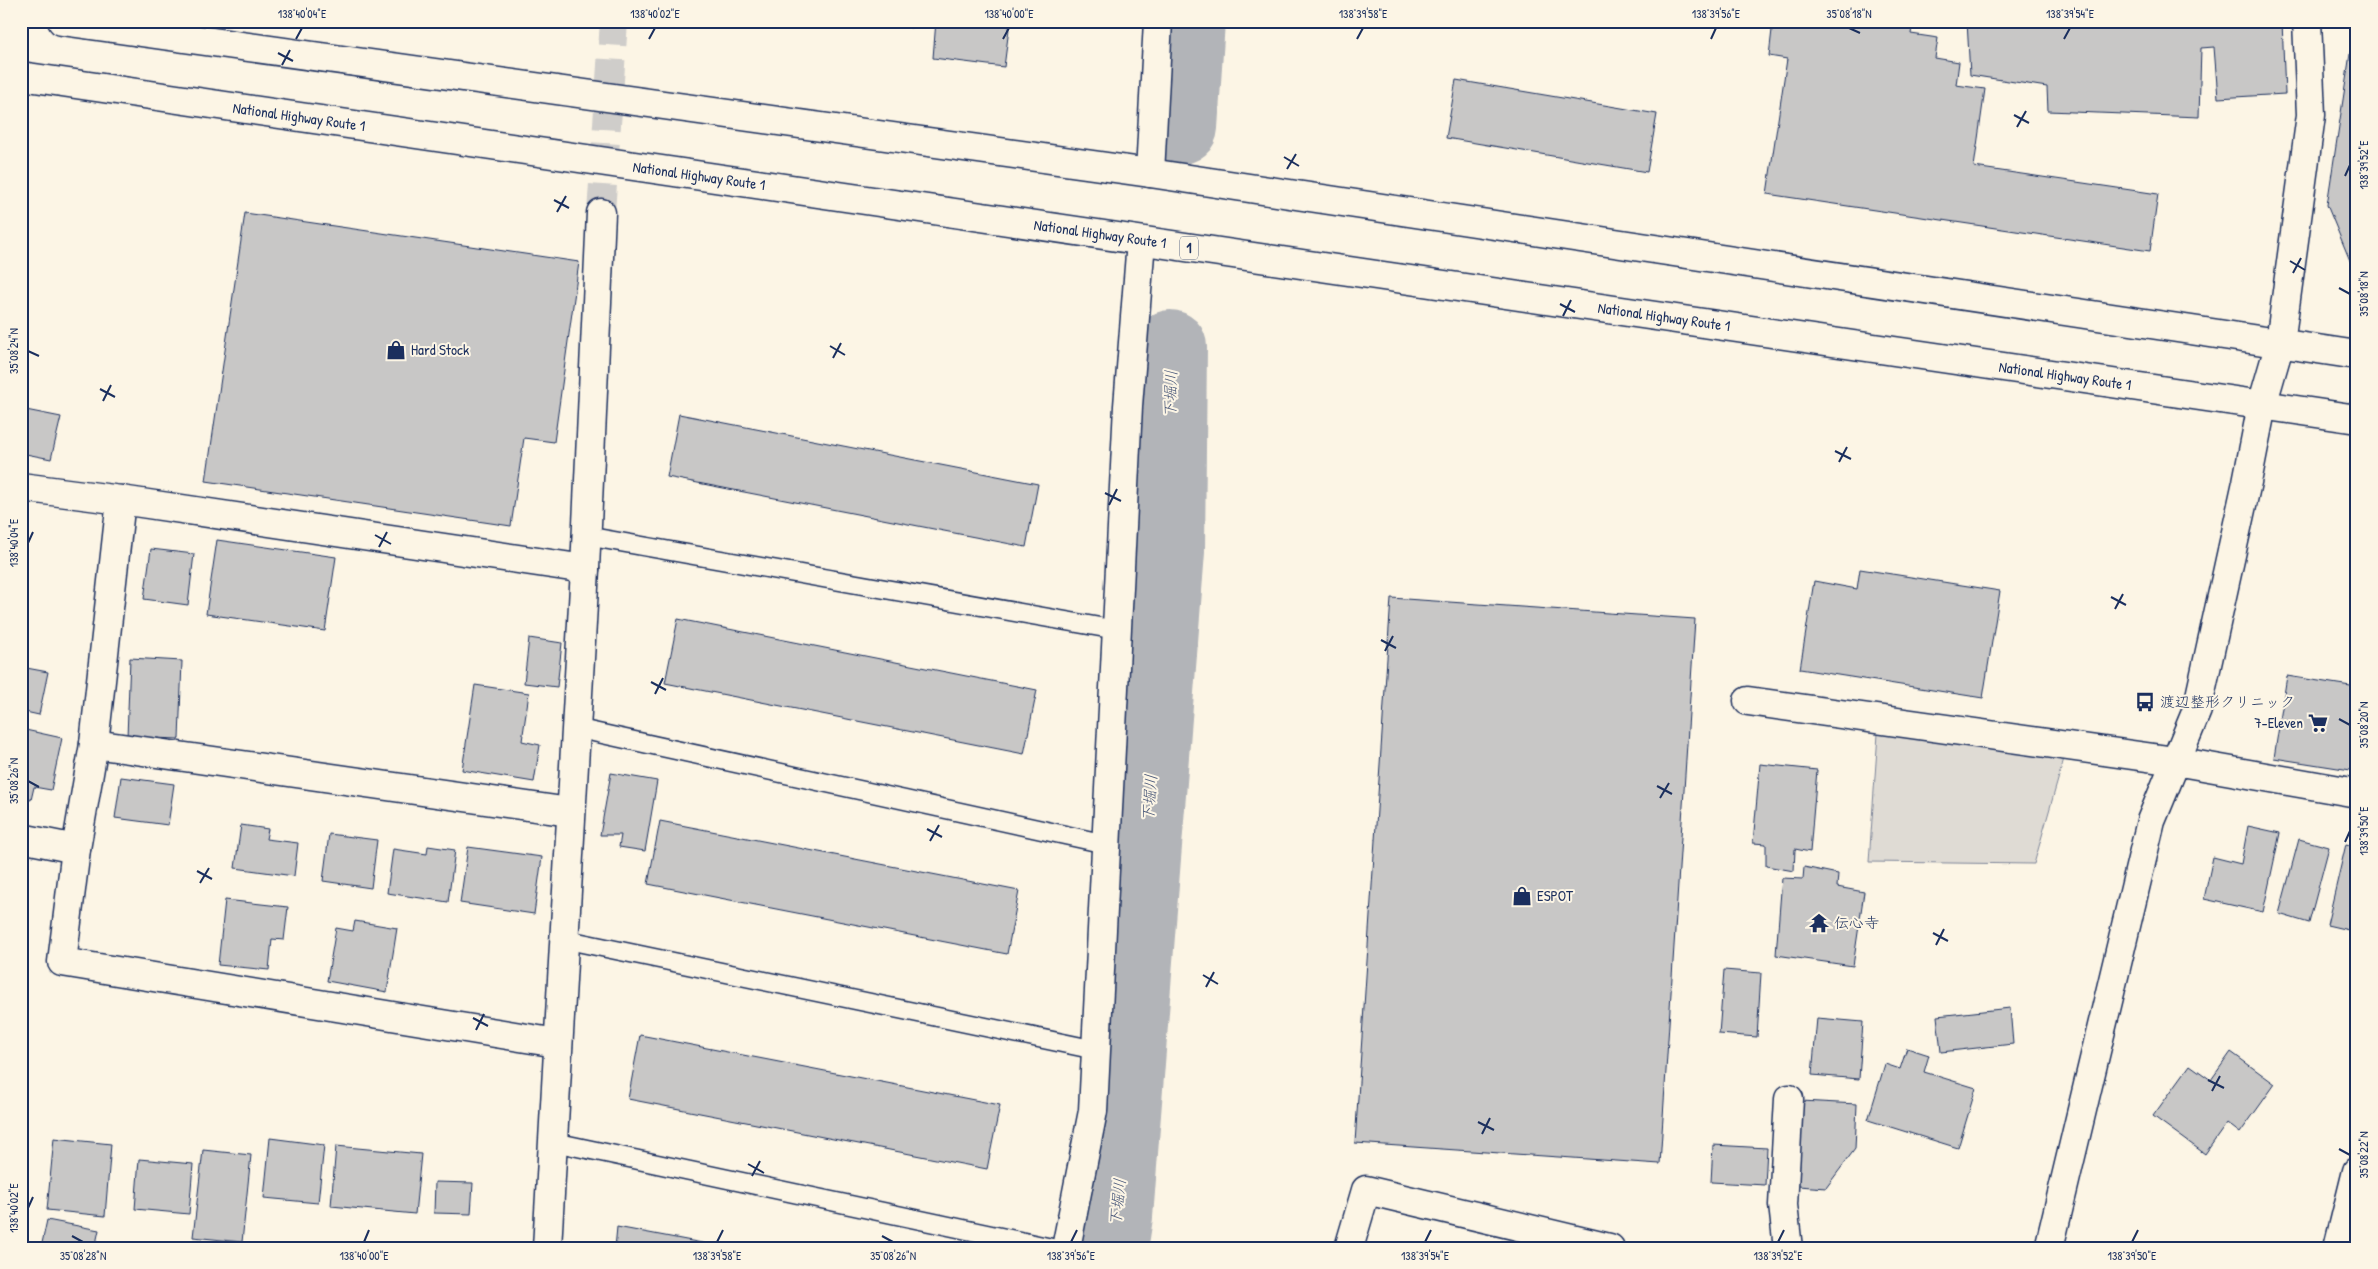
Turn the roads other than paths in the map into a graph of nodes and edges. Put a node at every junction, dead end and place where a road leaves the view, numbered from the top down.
1 (62, 21) edge
2 (1158, 21) edge
3 (2307, 21) edge
4 (21, 76) edge
5 (1150, 173) junction
6 (601, 213) tunnel mouth
7 (1141, 240) junction
8 (2280, 343) junction
9 (2357, 355) edge
10 (2262, 406) junction
11 (2357, 419) edge
12 (21, 487) edge
13 (121, 500) junction
14 (586, 536) junction
15 (584, 569) junction
16 (1117, 630) junction
17 (1748, 701) dead end
18 (575, 728) junction
19 (94, 744) junction
20 (2176, 761) junction
21 (2357, 793) edge
22 (570, 812) junction
23 (21, 838) edge
24 (1106, 844) junction
25 (76, 848) junction
26 (563, 939) junction
27 (557, 1043) junction
28 (1096, 1050) junction
29 (1789, 1099) dead end
30 (554, 1142) junction
31 (2357, 1171) edge
32 (547, 1248) edge
33 (1052, 1248) edge
34 (1066, 1248) edge
35 (1349, 1248) edge
36 (1610, 1248) edge
37 (1788, 1248) edge
38 (2049, 1248) edge
39 (2338, 1248) edge

1 - 5 main road
2 - 5 main road
3 - 8 main road
4 - 7 main road, National Highway Route 1 / 1
5 - 8 main road
6 - 14 main road
7 - 10 main road, National Highway Route 1 / 1
7 - 16 main road
8 - 9 main road
8 - 10 main road
10 - 11 main road, National Highway Route 1 / 1
10 - 20 main road
12 - 13 main road
13 - 15 main road
13 - 19 main road
14 - 15 main road
14 - 16 lane
15 - 18 main road
16 - 24 main road
17 - 20 main road
18 - 22 main road
18 - 24 lane
19 - 22 main road
19 - 25 main road
20 - 21 main road
20 - 38 main road
22 - 26 main road
23 - 25 main road
24 - 28 main road
25 - 27 main road
26 - 27 main road
26 - 28 lane
27 - 30 main road
28 - 34 main road
29 - 37 main road
30 - 32 main road
30 - 33 lane
31 - 39 main road
35 - 36 main road

